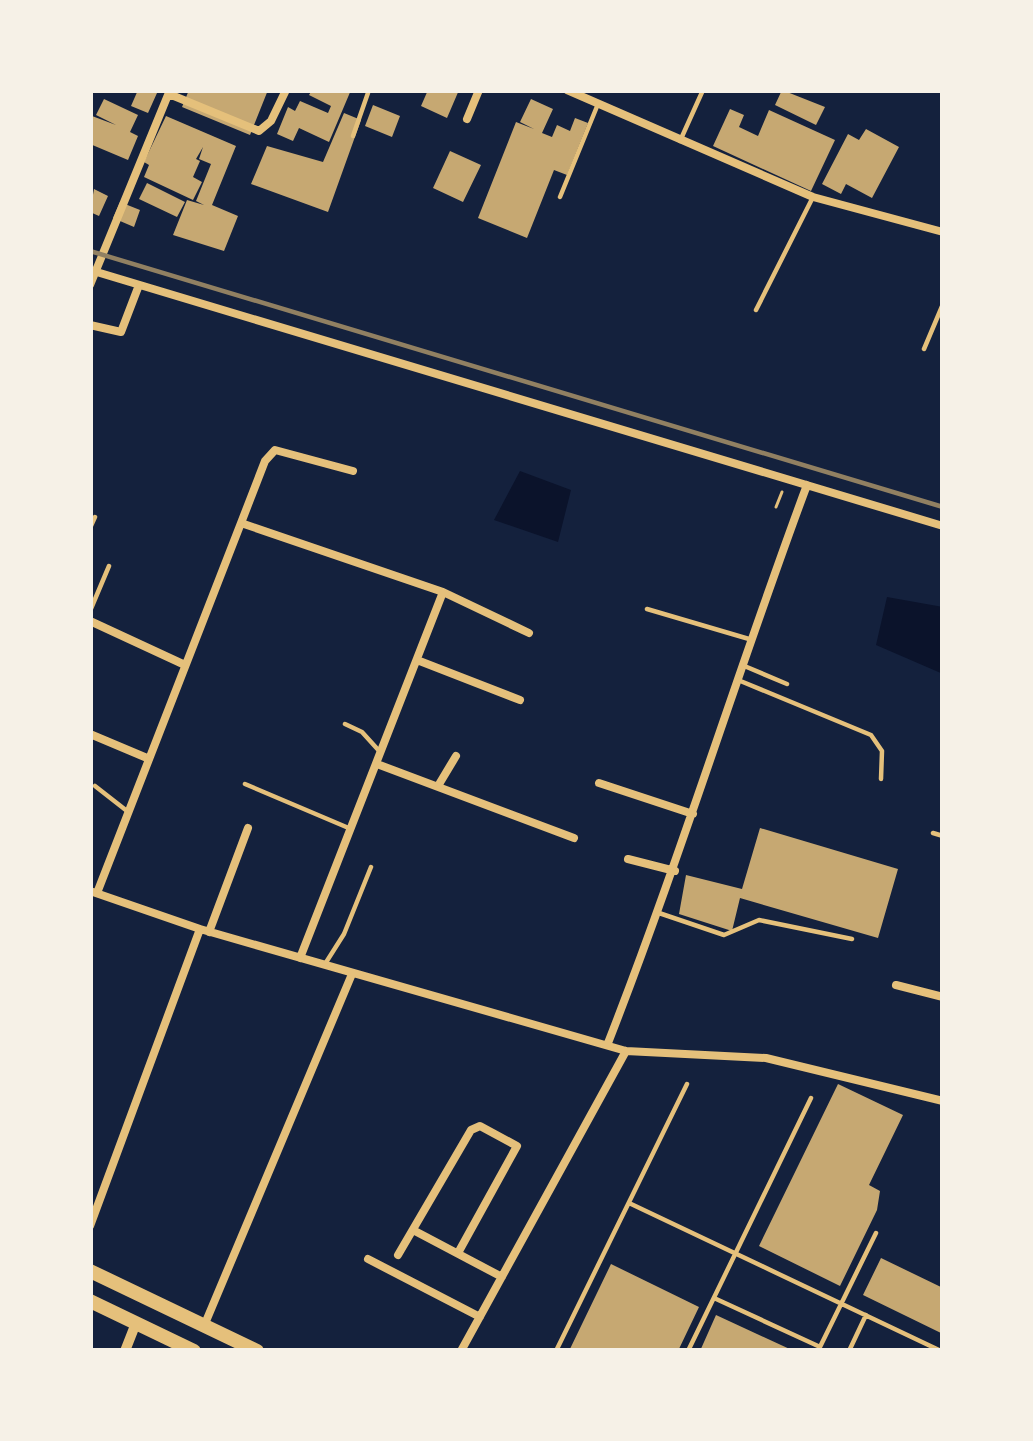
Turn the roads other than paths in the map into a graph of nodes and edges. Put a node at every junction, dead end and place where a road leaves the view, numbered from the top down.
1 (286, 90) edge
2 (369, 90) edge
3 (479, 90) edge
4 (567, 90) edge
5 (703, 90) edge
6 (170, 92) edge
7 (598, 104) junction
8 (467, 119) dead end
9 (353, 136) dead end
10 (680, 141) junction
11 (560, 197) dead end
12 (813, 197) junction
13 (943, 232) edge
14 (93, 271) edge
15 (90, 285) edge
16 (140, 285) junction
17 (943, 304) edge
18 (756, 310) dead end
19 (90, 325) edge
20 (924, 349) dead end
21 (353, 471) dead end
22 (807, 485) junction
23 (94, 517) dead end
24 (241, 523) junction
25 (943, 526) edge
26 (90, 529) edge
27 (109, 566) dead end
28 (443, 592) junction
29 (647, 609) dead end
30 (90, 610) edge
31 (90, 621) edge
32 (529, 633) dead end
33 (749, 639) junction
34 (417, 660) junction
35 (740, 664) junction
36 (185, 665) junction
37 (734, 679) junction
38 (787, 684) dead end
39 (520, 700) dead end
40 (345, 724) dead end
41 (90, 734) edge
42 (381, 753) junction
43 (455, 756) dead end
44 (147, 758) junction
45 (377, 764) junction
46 (881, 779) dead end
47 (599, 783) dead end
48 (245, 784) dead end
49 (95, 786) dead end
50 (438, 786) junction
51 (127, 812) junction
52 (693, 814) junction
53 (248, 828) dead end
54 (351, 829) junction
55 (933, 832) dead end
56 (943, 836) edge
57 (574, 838) dead end
58 (628, 859) dead end
59 (371, 867) dead end
60 (675, 871) junction
61 (94, 892) edge
62 (659, 913) junction
63 (205, 931) junction
64 (852, 939) dead end
65 (300, 958) junction
66 (325, 965) junction
67 (352, 974) junction
68 (896, 985) dead end
69 (943, 997) edge
70 (608, 1043) junction
71 (626, 1052) junction
72 (687, 1084) dead end
73 (811, 1097) dead end
74 (943, 1101) edge
75 (629, 1203) junction
76 (90, 1226) edge
77 (413, 1230) junction
78 (876, 1233) dead end
79 (458, 1253) junction
80 (735, 1254) junction
81 (398, 1256) dead end
82 (368, 1259) dead end
83 (90, 1270) edge
84 (502, 1276) junction
85 (714, 1298) junction
86 (90, 1300) edge
87 (841, 1304) junction
88 (866, 1316) junction
89 (480, 1317) junction
90 (136, 1323) junction
91 (204, 1326) junction
92 (819, 1349) edge
93 (124, 1351) edge
94 (194, 1351) edge
95 (256, 1351) edge
96 (461, 1351) edge
97 (556, 1351) edge
98 (688, 1351) edge
99 (849, 1351) edge
100 (941, 1351) edge

1 - 6 street
2 - 9 lane
3 - 8 street
4 - 7 street
5 - 10 lane
6 - 14 street
7 - 10 street
7 - 11 lane
10 - 12 street
12 - 13 street
12 - 18 lane
14 - 15 street
14 - 16 street
16 - 19 street
16 - 22 street
17 - 20 lane
21 - 24 street
22 - 25 street
22 - 33 street
23 - 26 lane
24 - 28 street
24 - 36 street
27 - 30 lane
28 - 32 street
28 - 34 street
29 - 33 lane
31 - 36 street
33 - 35 street
34 - 39 street
34 - 42 street
35 - 37 street
35 - 38 lane
36 - 44 street
37 - 46 lane
37 - 52 street
40 - 42 lane
41 - 44 street
42 - 45 street
43 - 50 street
44 - 51 street
45 - 50 street
45 - 54 street
47 - 52 street
48 - 54 lane
49 - 51 lane
50 - 57 street
51 - 61 street
52 - 60 street
53 - 63 street
54 - 65 street
55 - 56 lane
58 - 60 street
59 - 66 lane
60 - 62 street
61 - 63 street
62 - 64 lane
62 - 70 street
63 - 65 street
63 - 76 street
65 - 66 street
66 - 67 street
67 - 70 street
67 - 91 street
68 - 69 street
70 - 71 street
71 - 74 street
71 - 84 street
72 - 75 lane
73 - 80 lane
75 - 80 lane
75 - 97 lane
77 - 79 street
77 - 79 street
77 - 81 street
78 - 87 lane
79 - 84 street
80 - 85 lane
80 - 87 lane
82 - 89 street
83 - 91 highway
84 - 89 street
85 - 92 lane
85 - 98 lane
86 - 90 highway
87 - 88 lane
87 - 92 lane
88 - 99 lane
88 - 100 lane
89 - 96 street
90 - 93 street
90 - 94 highway
91 - 95 highway

